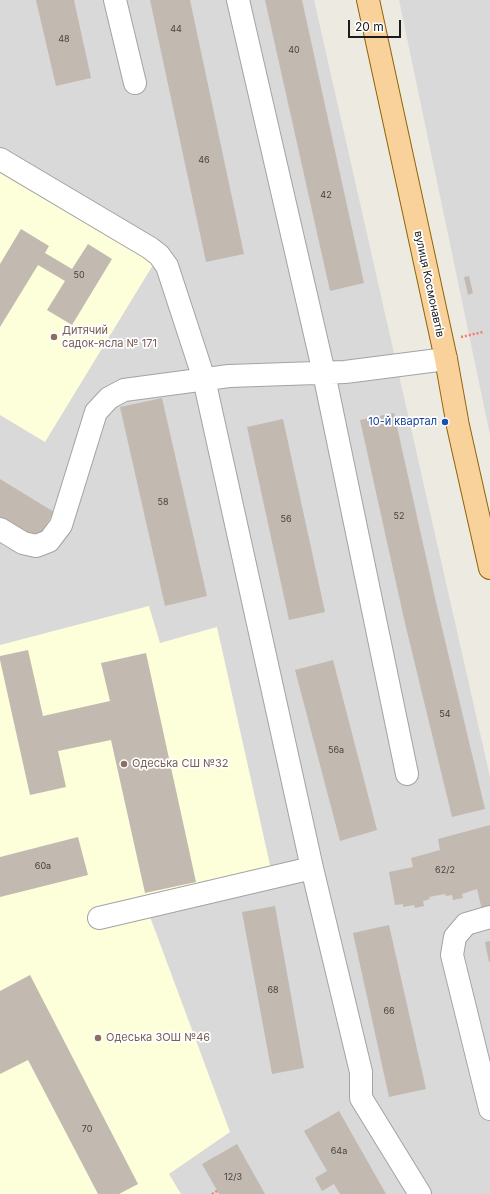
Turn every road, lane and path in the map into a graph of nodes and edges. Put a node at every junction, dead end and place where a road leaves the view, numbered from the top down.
1 (115, 0) edge
2 (238, 0) edge
3 (368, 0) edge
4 (135, 83) dead end
5 (0, 159) edge
6 (446, 359) junction
7 (324, 373) junction
8 (204, 379) junction
9 (0, 529) edge
10 (490, 568) edge
11 (407, 774) dead end
12 (312, 868) junction
13 (490, 917) edge
14 (98, 918) dead end
15 (490, 1109) edge
16 (217, 1191) dead end
17 (212, 1194) edge
18 (420, 1194) edge

1 - 4 lane
2 - 7 lane
3 - 6 main road, вулиця Космонавтів
5 - 8 lane
6 - 7 lane
6 - 10 main road, вулиця Космонавтів
7 - 8 lane
7 - 11 lane
8 - 9 lane
8 - 12 lane
12 - 14 lane
12 - 18 lane
13 - 15 lane
16 - 17 path

